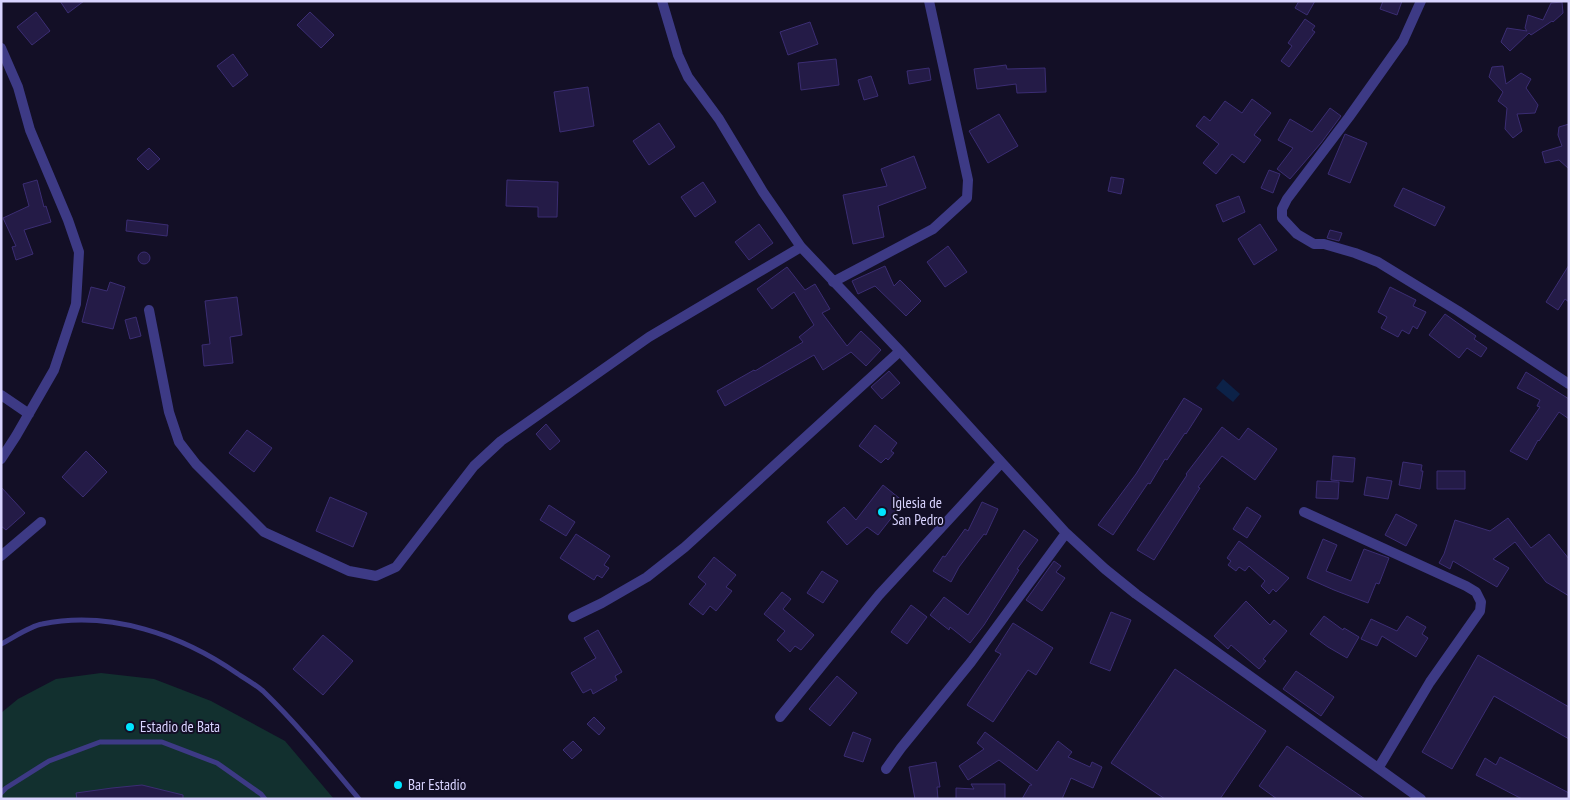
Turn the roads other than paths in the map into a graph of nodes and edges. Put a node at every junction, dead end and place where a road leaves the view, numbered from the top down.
1 (662, 1) edge
2 (929, 1) edge
3 (1421, 1) edge
4 (1, 48) edge
5 (801, 247) junction
6 (833, 282) junction
7 (149, 310) dead end
8 (900, 351) junction
9 (1569, 384) edge
10 (1, 395) edge
11 (29, 414) junction
12 (2, 456) edge
13 (1001, 463) junction
14 (1304, 512) dead end
15 (41, 522) dead end
16 (1066, 533) junction
17 (1, 541) edge
18 (5, 553) edge
19 (572, 618) dead end
20 (1, 644) edge
21 (780, 717) dead end
22 (1379, 767) junction
23 (886, 769) dead end
24 (1, 782) edge
25 (6, 788) junction
26 (1, 792) edge
27 (265, 799) edge
28 (359, 799) edge
29 (1421, 799) edge

1 - 5 street
2 - 6 street
3 - 9 street
4 - 11 street
5 - 6 street
5 - 7 street
6 - 8 street
8 - 13 street
8 - 19 street
10 - 11 street
11 - 12 street
13 - 16 street
13 - 21 street
14 - 22 street
15 - 18 street
16 - 22 street
16 - 23 street
17 - 18 street
20 - 28 lane
22 - 29 street
24 - 25 lane
25 - 26 lane
25 - 27 lane

